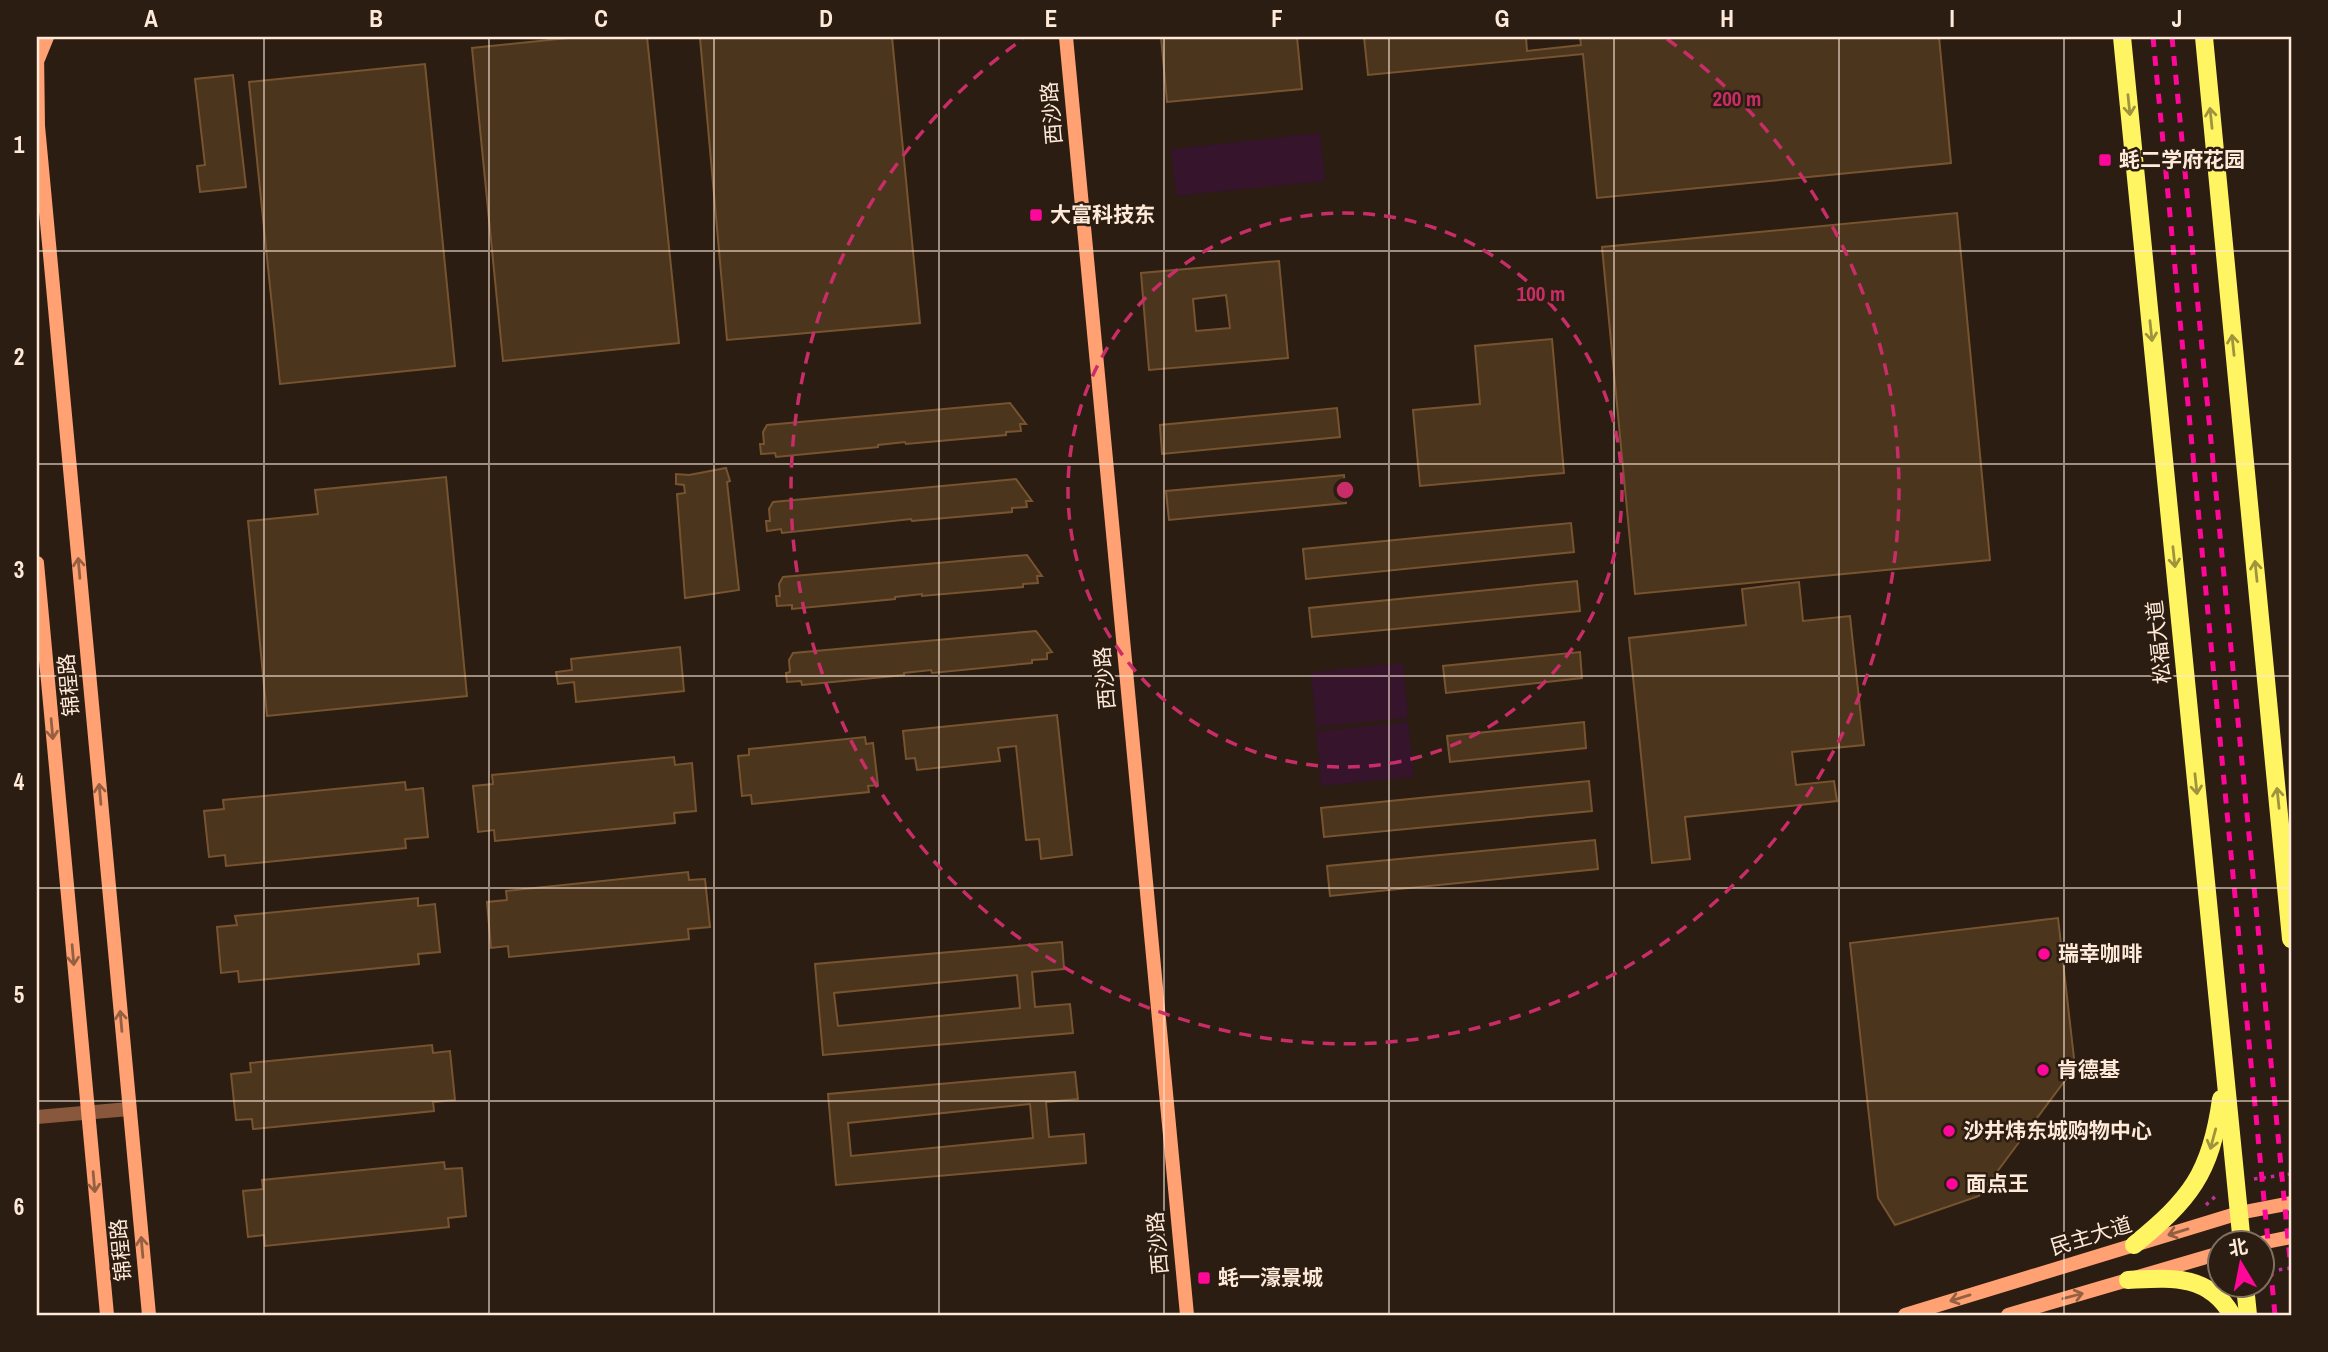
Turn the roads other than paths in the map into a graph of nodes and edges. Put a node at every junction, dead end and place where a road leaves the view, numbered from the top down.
1 (47, 37) edge
2 (1066, 37) edge
3 (2122, 37) edge
4 (2204, 37) edge
5 (37, 55) edge
6 (37, 563) edge
7 (2291, 939) edge
8 (2225, 1072) junction
9 (129, 1109) junction
10 (88, 1112) junction
11 (37, 1117) edge
12 (2291, 1203) edge
13 (2239, 1213) junction
14 (2241, 1230) edge
15 (2134, 1245) junction
16 (2206, 1257) edge
17 (2128, 1280) junction
18 (107, 1315) edge
19 (149, 1315) edge
20 (1187, 1315) edge
21 (1905, 1315) edge
22 (2008, 1315) edge
23 (2232, 1315) edge

1 - 5 main road
2 - 20 main road, 西沙路
3 -> 8 main road, 松福大道
7 -> 4 main road
9 -> 5 main road, 锦程路
6 -> 10 main road, 锦程路
8 - 13 main road, 松福大道
8 -> 15 main road
9 - 10 street
19 -> 9 main road, 锦程路
10 - 11 street
10 -> 18 main road, 锦程路
12 - 13 main road, 民主大道
13 - 14 main road, 松福大道
13 -> 15 main road, 民主大道
15 -> 21 main road, 民主大道
16 - 17 main road
22 -> 17 main road
17 - 23 main road

